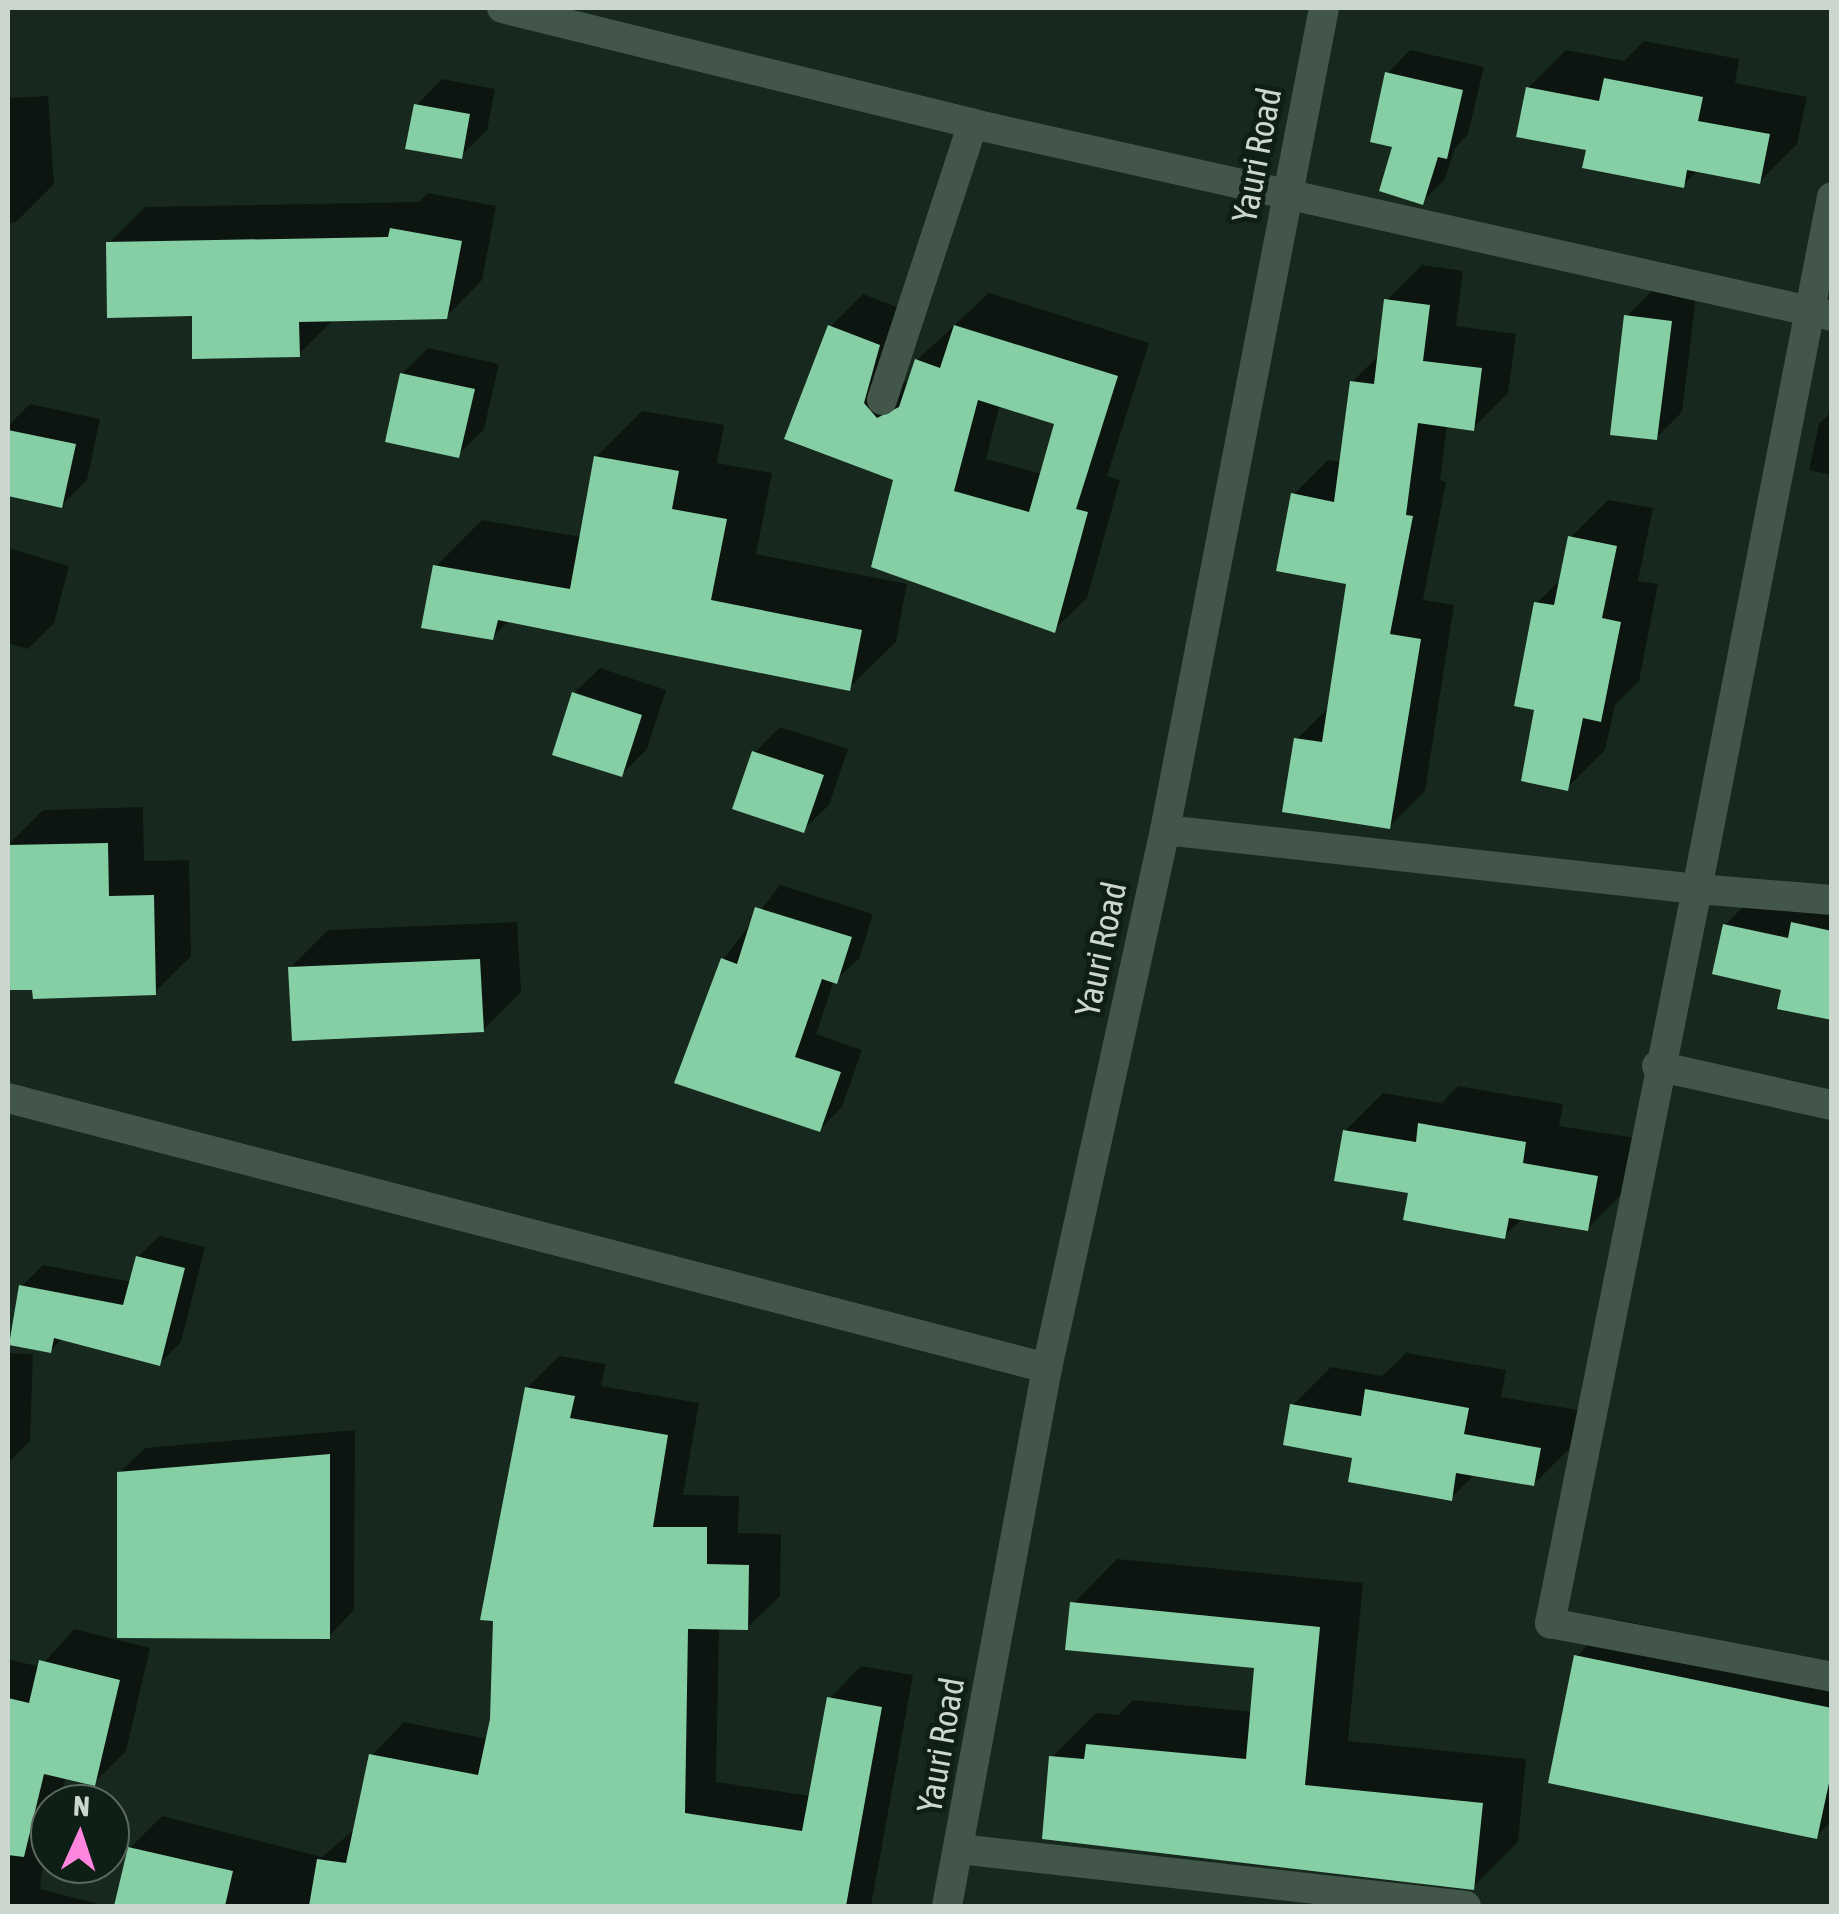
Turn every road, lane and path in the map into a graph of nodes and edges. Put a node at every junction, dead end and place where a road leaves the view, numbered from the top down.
1 (502, 8) edge
2 (1324, 8) edge
3 (973, 124) junction
4 (1286, 190) junction
5 (1832, 197) edge
6 (1820, 314) edge
7 (882, 400) dead end
8 (1165, 830) junction
9 (1697, 889) junction
10 (1832, 900) edge
11 (1657, 1066) junction
12 (8, 1098) edge
13 (1832, 1105) edge
14 (1047, 1368) junction
15 (1832, 1677) edge
16 (959, 1849) junction
17 (947, 1906) edge
18 (1466, 1906) edge

1 - 3 street
2 - 4 street, Yauri Road
3 - 4 street
3 - 7 street
4 - 6 street
4 - 8 street, Yauri Road
5 - 6 street
6 - 9 street
8 - 9 street
8 - 14 street, Yauri Road
9 - 10 street
9 - 11 street
11 - 13 street
11 - 15 street
12 - 14 street
14 - 16 street, Yauri Road
16 - 17 street, Yauri Road
16 - 18 street

